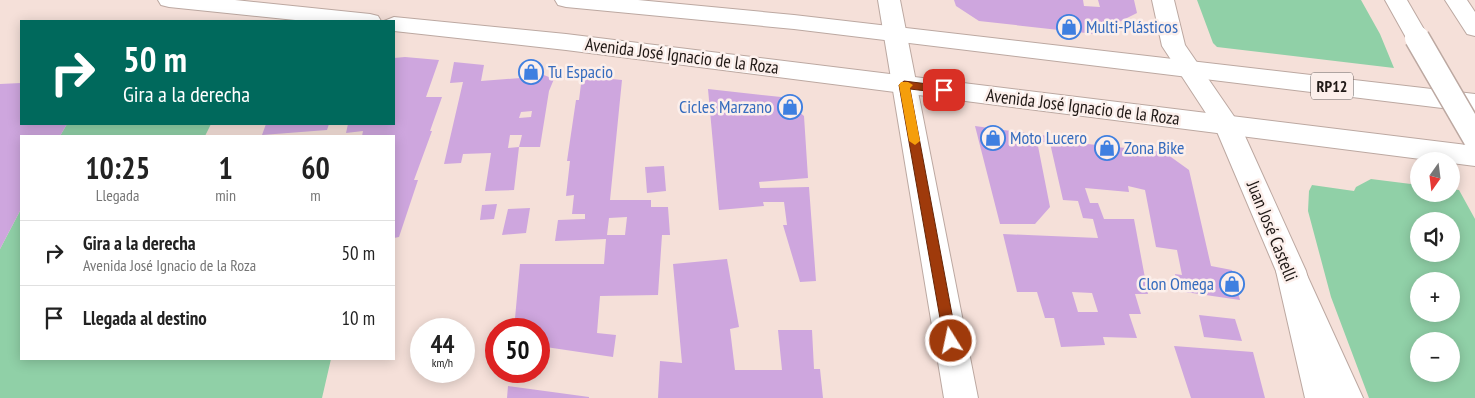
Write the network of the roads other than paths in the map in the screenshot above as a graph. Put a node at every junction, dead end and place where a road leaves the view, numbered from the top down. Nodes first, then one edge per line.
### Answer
1 (170, 0) edge
2 (566, 0) edge
3 (889, 0) edge
4 (1163, 0) edge
5 (1396, 0) edge
6 (1456, 0) edge
7 (360, 20) edge
8 (395, 24) edge
9 (1475, 29) edge
10 (896, 35) junction
11 (1189, 69) junction
12 (904, 85) junction
13 (1475, 103) edge
14 (1227, 125) junction
15 (1475, 138) edge
16 (1475, 156) edge
17 (1291, 271) junction
18 (961, 398) edge
19 (1322, 398) edge
20 (1346, 398) edge

1 - 7 main road
2 - 10 main road
3 - 10 main road
4 - 11 main road, Juan José Castelli
5 - 15 main road, bridge
6 - 9 main road
8 - 12 main road, Avenida José Ignacio de la Roza
10 - 11 main road
10 - 12 main road
11 - 13 main road, RP12
11 - 14 main road, Juan José Castelli
12 - 14 main road, Avenida José Ignacio de la Roza
12 - 18 main road
14 - 16 main road, Avenida José Ignacio de la Roza
14 - 17 main road, Juan José Castelli
17 - 19 main road, Juan José Castelli
17 - 20 main road

